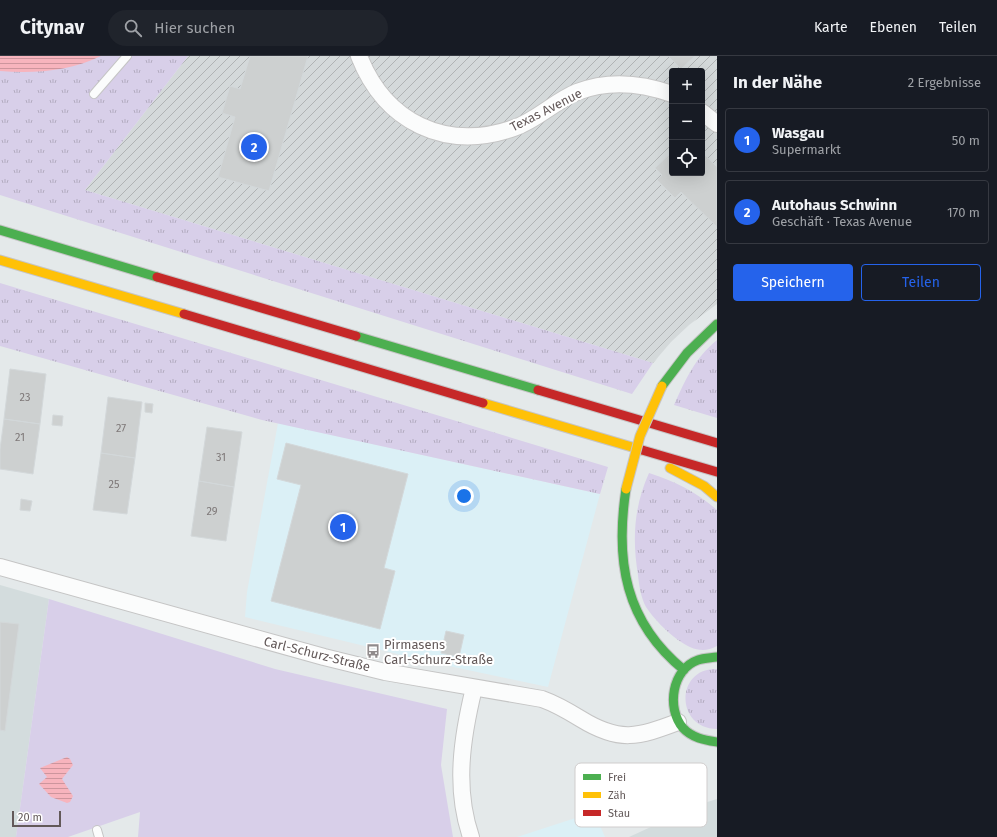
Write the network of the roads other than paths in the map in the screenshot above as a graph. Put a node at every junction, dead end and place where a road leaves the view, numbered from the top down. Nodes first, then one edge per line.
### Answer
1 (127, 56) edge
2 (359, 56) edge
3 (669, 93) edge
4 (94, 94) dead end
5 (705, 114) edge
6 (717, 124) edge
7 (0, 230) edge
8 (0, 260) edge
9 (717, 324) edge
10 (600, 437) junction
11 (717, 441) edge
12 (717, 472) edge
13 (717, 497) edge
14 (0, 567) edge
15 (717, 657) edge
16 (684, 670) junction
17 (474, 688) junction
18 (678, 722) junction
19 (717, 742) edge
20 (471, 837) edge

1 - 4 lane
2 - 3 street, Texas Avenue
5 - 6 street
7 - 11 main road
8 - 10 main road
9 - 16 main road, bridge
10 - 12 main road
10 - 13 main road
14 - 17 street, Carl-Schurz-Straße
15 - 16 main road
16 - 18 main road
17 - 18 street, Carl-Schurz-Straße
17 - 20 street
18 - 19 main road

